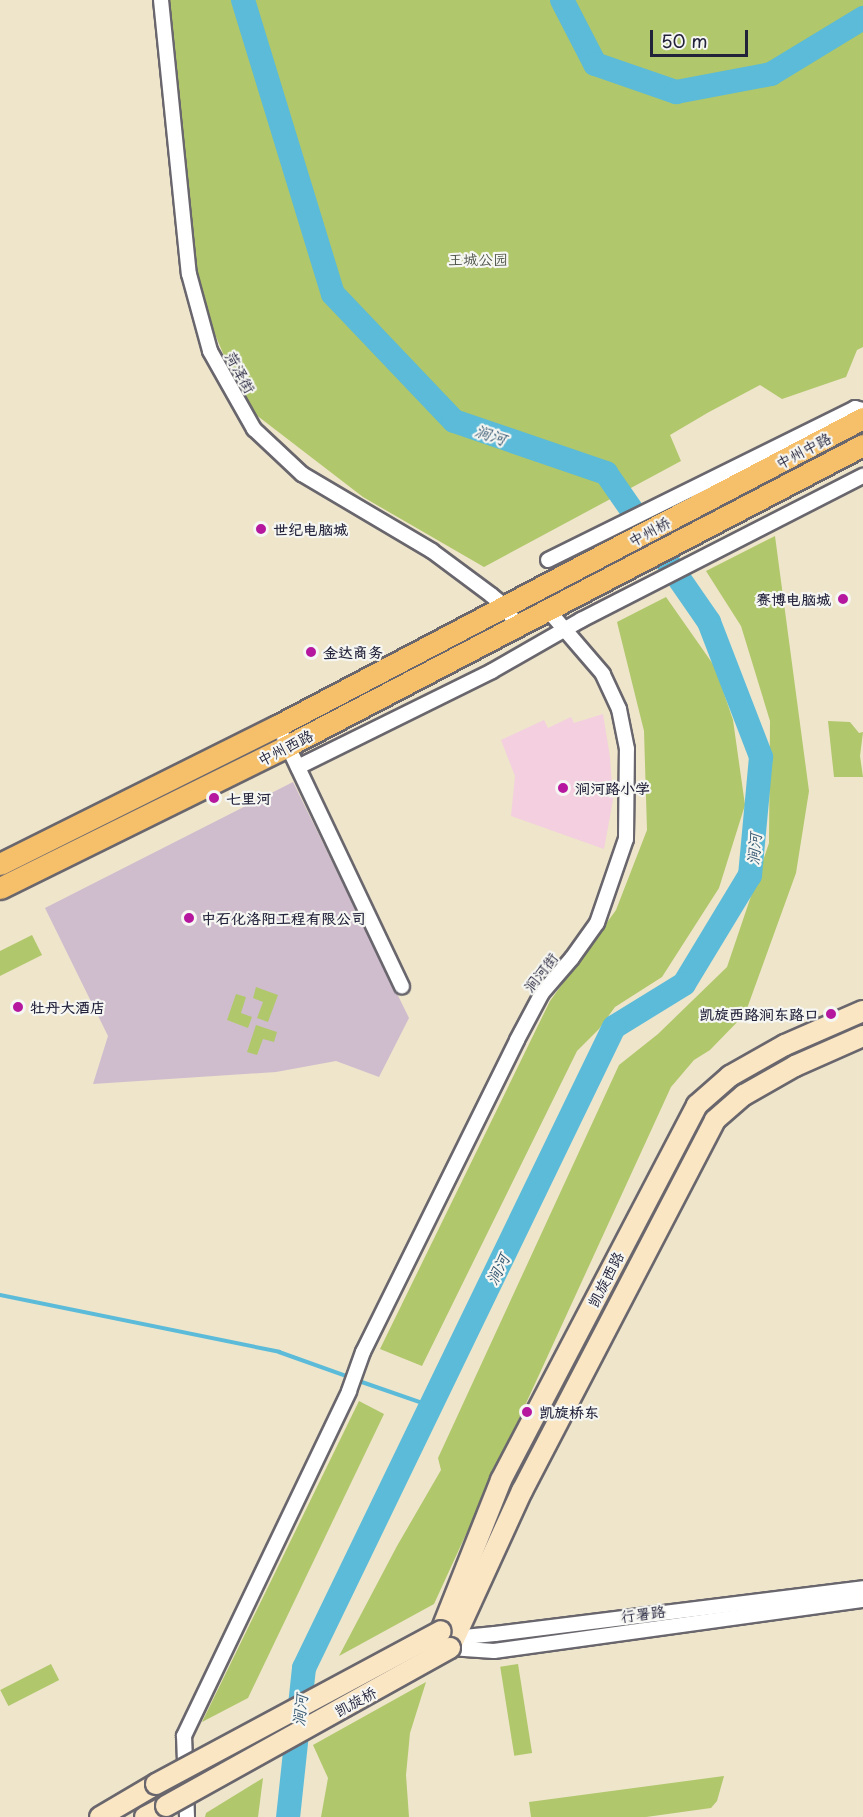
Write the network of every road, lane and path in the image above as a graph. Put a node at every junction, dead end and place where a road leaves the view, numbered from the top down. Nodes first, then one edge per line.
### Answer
1 (161, 0) edge
2 (863, 410) edge
3 (863, 418) edge
4 (863, 445) edge
5 (738, 475) junction
6 (863, 476) edge
7 (752, 503) joint
8 (552, 570) joint
9 (567, 600) joint
10 (506, 607) junction
11 (548, 610) junction
12 (517, 627) junction
13 (564, 630) junction
14 (278, 726) junction
15 (287, 746) junction
16 (298, 767) junction
17 (0, 864) edge
18 (0, 888) edge
19 (402, 986) dead end
20 (863, 1011) edge
21 (863, 1036) edge
22 (863, 1588) edge
23 (863, 1600) edge
24 (443, 1639) junction
25 (100, 1817) edge
26 (145, 1817) edge
27 (187, 1817) edge

1 - 10 street, 菏泽街
2 - 5 street
3 - 5 main road, 中州中路
4 - 7 main road, 中州中路
5 - 8 main road, 中州桥
6 - 13 street
7 - 9 main road, 中州桥
8 - 10 main road, 中州西路
9 - 11 main road, 中州西路
10 - 12 street, 菏泽街
10 - 14 main road, 中州西路
11 - 12 main road, 中州西路
11 - 13 street, 涧河街
12 - 15 main road, 中州西路
13 - 16 street
13 - 27 street, 涧河街
14 - 15 street
14 - 17 main road, 中州西路
15 - 16 street
15 - 18 main road, 中州西路
16 - 19 street
20 - 24 main road, 凯旋西路
21 - 24 main road, 凯旋西路
22 - 24 street, 行署路
23 - 24 street, 行署路
24 - 25 main road, 凯旋桥, bridge
24 - 26 main road, 凯旋桥, bridge

